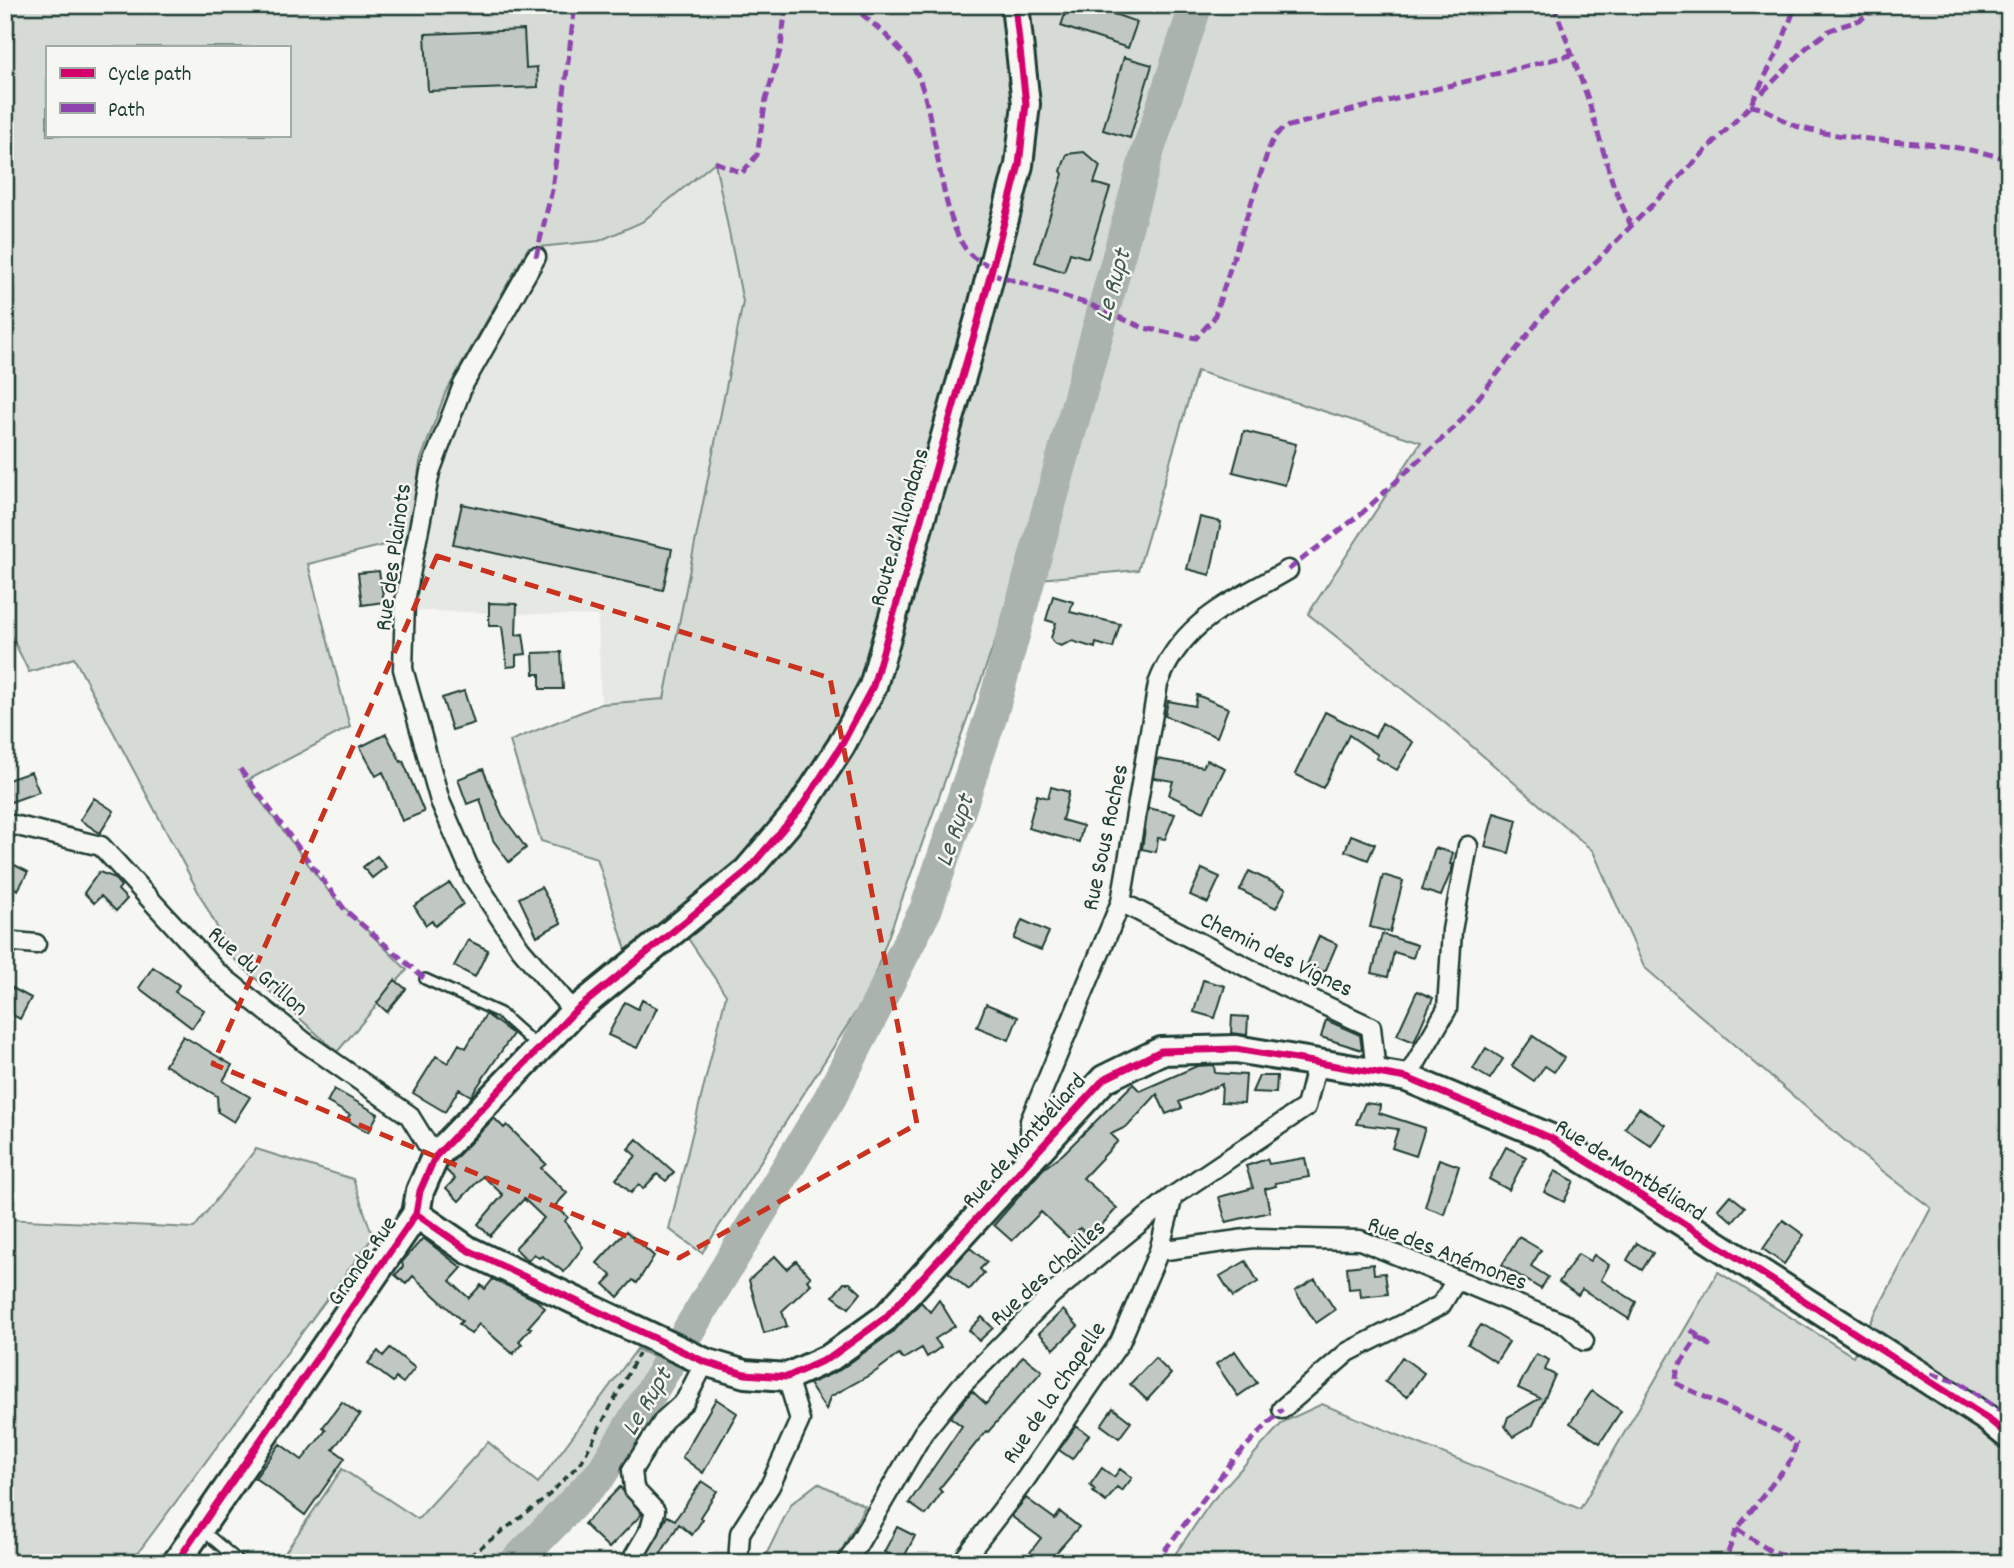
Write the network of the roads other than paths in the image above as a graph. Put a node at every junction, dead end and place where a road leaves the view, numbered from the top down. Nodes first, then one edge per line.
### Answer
1 (1016, 5) edge
2 (536, 257) dead end
3 (1288, 570) dead end
4 (5, 823) edge
5 (1468, 846) dead end
6 (1121, 902) junction
7 (5, 941) edge
8 (36, 944) dead end
9 (624, 969) joint
10 (425, 979) dead end
11 (574, 1012) junction
12 (539, 1048) junction
13 (1317, 1063) junction
14 (1376, 1072) junction
15 (1407, 1078) junction
16 (435, 1157) junction
17 (1031, 1162) junction
18 (1173, 1196) junction
19 (416, 1214) junction
20 (1160, 1251) junction
21 (1455, 1282) junction
22 (1584, 1341) dead end
23 (705, 1362) junction
24 (787, 1377) junction
25 (1282, 1409) dead end
26 (2009, 1436) edge
27 (200, 1528) junction
28 (176, 1563) edge
29 (241, 1563) edge
30 (630, 1563) edge
31 (738, 1563) edge
32 (847, 1563) edge
33 (961, 1563) edge

1 - 9 street, Route d’Allondans
2 - 11 street, Rue des Plainots
3 - 6 street, Rue Sous Roches
4 - 16 street, Rue du Grillon
5 - 15 street
6 - 14 street, Chemin des Vignes
6 - 17 street, Rue Sous Roches
7 - 8 street
9 - 11 street, Grande Rue
10 - 12 lane
11 - 12 street, Grande Rue
12 - 16 street, Grande Rue
13 - 14 street, Rue de Montbéliard
13 - 17 street, Rue de Montbéliard
13 - 18 street, Rue des Chailles
14 - 15 street, Rue de Montbéliard
15 - 26 street, Rue de Montbéliard
16 - 19 street, Grande Rue
17 - 24 street, Rue de Montbéliard
18 - 20 street, Rue de la Chapelle
18 - 32 street, Rue des Chailles
19 - 23 street, Rue de Montbéliard
19 - 27 street, Grande Rue
20 - 21 street, Rue des Anémones
20 - 33 street, Rue de la Chapelle
21 - 22 street, Rue des Anémones
21 - 25 street
23 - 24 street, Rue de Montbéliard
23 - 30 street
24 - 31 street
27 - 28 street, Grande Rue
27 - 29 lane

